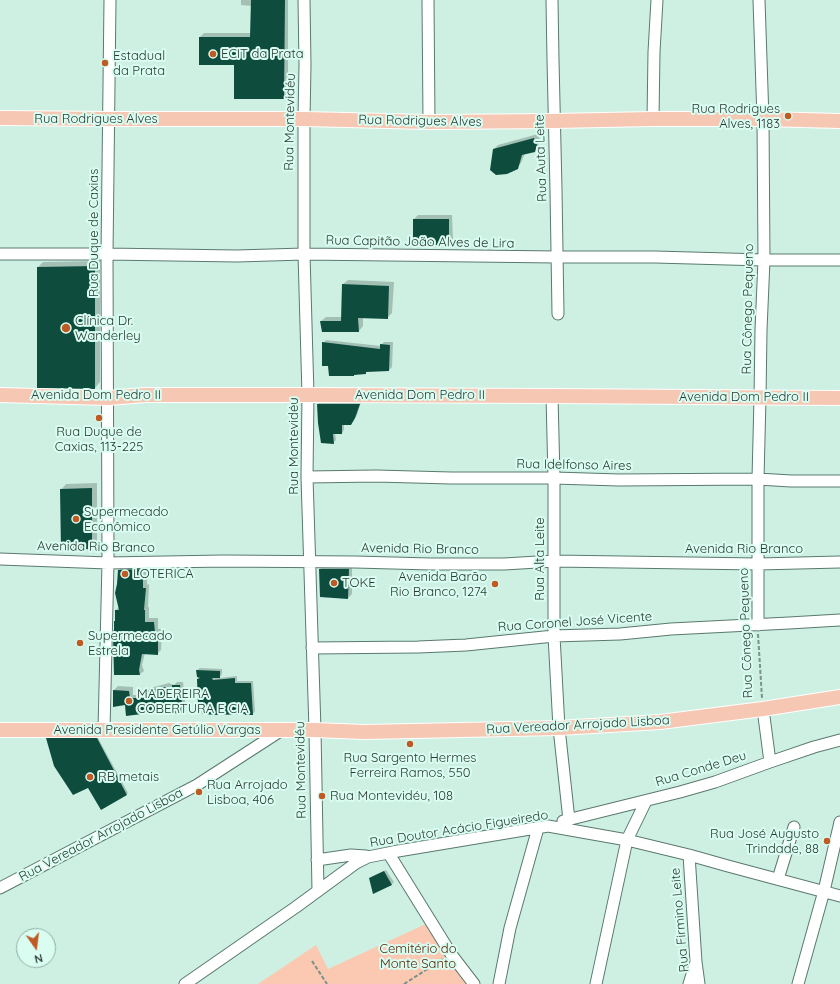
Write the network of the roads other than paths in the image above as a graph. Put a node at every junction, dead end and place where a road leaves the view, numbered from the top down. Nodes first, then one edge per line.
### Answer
1 (110, 0) edge
2 (304, 0) edge
3 (428, 0) edge
4 (552, 0) edge
5 (657, 0) edge
6 (759, 0) edge
7 (0, 118) edge
8 (109, 119) junction
9 (304, 119) junction
10 (652, 119) junction
11 (763, 119) junction
12 (840, 121) edge
13 (429, 122) junction
14 (554, 122) junction
15 (0, 254) edge
16 (107, 254) junction
17 (304, 254) junction
18 (557, 257) junction
19 (764, 260) junction
20 (840, 260) edge
21 (558, 314) dead end
22 (0, 395) edge
23 (308, 395) junction
24 (552, 396) junction
25 (108, 398) junction
26 (760, 398) junction
27 (840, 398) edge
28 (307, 477) junction
29 (554, 478) junction
30 (758, 479) junction
31 (840, 481) edge
32 (0, 559) edge
33 (554, 561) junction
34 (310, 562) junction
35 (840, 562) edge
36 (108, 563) junction
37 (758, 564) junction
38 (840, 620) edge
39 (758, 625) junction
40 (554, 636) junction
41 (312, 648) junction
42 (840, 697) edge
43 (763, 709) junction
44 (559, 728) junction
45 (0, 730) edge
46 (104, 730) junction
47 (282, 730) junction
48 (315, 730) junction
49 (840, 740) edge
50 (770, 762) junction
51 (646, 801) junction
52 (569, 820) junction
53 (840, 822) edge
54 (543, 827) junction
55 (794, 827) dead end
56 (627, 840) junction
57 (389, 854) junction
58 (689, 855) junction
59 (368, 858) junction
60 (317, 860) junction
61 (778, 879) junction
62 (0, 888) edge
63 (824, 891) junction
64 (318, 892) junction
65 (840, 896) edge
66 (696, 962) junction
67 (185, 984) edge
68 (474, 984) edge
69 (499, 984) edge
70 (596, 984) edge
71 (689, 984) edge
72 (699, 984) edge
73 (798, 984) edge

1 - 8 street, Rua Duque de Caxias
2 - 9 street, Rua Montevidéu
3 - 13 street
4 - 14 street, Rua Auta Leite
5 - 10 street
6 - 11 street, Rua Cônego Pequeno
7 - 8 main road, Rua Rodrigues Alves
8 - 9 main road, Rua Rodrigues Alves
8 - 16 street, Rua Duque de Caxias
9 - 13 main road, Rua Rodrigues Alves
9 - 17 street, Rua Montevidéu
10 - 11 main road, Rua Rodrigues Alves
10 - 14 main road, Rua Rodrigues Alves
11 - 12 main road, Rua Rodrigues Alves
11 - 19 street, Rua Cônego Pequeno
13 - 14 main road, Rua Rodrigues Alves
14 - 18 street, Rua Auta Leite
15 - 16 street, Rua Capitão João Alves de Lira
16 - 17 street, Rua Capitão João Alves de Lira
16 - 25 street, Rua Duque de Caxias
17 - 18 street, Rua Capitão João Alves de Lira
17 - 23 street, Rua Montevidéu
18 - 19 street, Rua Capitão João Alves de Lira
18 - 21 street, Rua Auta Leite
19 - 20 street, Rua Capitão João Alves de Lira
19 - 26 street, Rua Cônego Pequeno
22 - 25 main road, Avenida Dom Pedro II
23 - 24 main road, Avenida Dom Pedro II
23 - 25 main road, Avenida Dom Pedro II
23 - 28 street, Rua Montevidéu
24 - 26 main road, Avenida Dom Pedro II
24 - 29 street, Rua Alta Leite
25 - 36 street, Rua Duque de Caxias
26 - 27 main road, Avenida Dom Pedro II
26 - 30 street, Rua Cônego Pequeno
28 - 29 street, Rua Idelfonso Aires
28 - 34 street, Rua Montevidéu
29 - 30 street, Rua Idelfonso Aires
29 - 33 street, Rua Alta Leite
30 - 31 street, Rua Idelfonso Aires
30 - 37 street, Rua Cônego Pequeno
32 - 36 street, Avenida Rio Branco
33 - 34 street, Avenida Rio Branco
33 - 37 street, Avenida Rio Branco
33 - 40 street, Rua Alta Leite
34 - 36 street, Avenida Rio Branco
34 - 41 street, Rua Montevidéu
35 - 37 street, Avenida Rio Branco
36 - 46 street, Rua Duque de Caxias
37 - 39 street, Rua Cônego Pequeno
38 - 39 street, Rua Coronel José Vicente
39 - 40 street, Rua Coronel José Vicente
40 - 41 street, Rua Coronel José Vicente
40 - 44 street, Rua Alta Leite
41 - 48 street, Rua Montevidéu
42 - 43 main road, Rua Vereador Arrojado Lisboa
43 - 44 main road, Rua Vereador Arrojado Lisboa
43 - 50 street, Rua Cônego Pequeno
44 - 48 main road, Rua Vereador Arrojado Lisboa
44 - 52 street, Rua Alta Leite
45 - 46 main road, Avenida Presidente Getúlio Vargas
46 - 47 main road, Avenida Presidente Getúlio Vargas
47 - 48 main road, Avenida Presidente Getúlio Vargas
47 - 62 street, Rua Vereador Arrojado Lisboa
48 - 60 street, Rua Montevidéu
49 - 50 street, Rua Conde Deu
50 - 51 street, Rua Conde Deu
51 - 52 street, Rua Conde Deu
51 - 56 street
52 - 54 street
53 - 63 street
54 - 56 street, Rua Doutor Acácio Figueiredo
54 - 57 street, Rua Doutor Acácio Figueiredo
54 - 69 street
55 - 61 street
56 - 58 street, Rua Doutor Acácio Figueiredo
56 - 70 street
57 - 59 street, Rua Doutor Acácio Figueiredo
57 - 68 street
58 - 61 street, Rua Doutor Acácio Figueiredo
58 - 66 street, Rua Firmino Leite
59 - 60 street
59 - 64 street, Rua Doutor Acácio Figueiredo
60 - 64 street, Rua Montevidéu
61 - 63 street, Rua Doutor Acácio Figueiredo
63 - 65 street, Rua Doutor Acácio Figueiredo
63 - 73 street
64 - 67 street, Rua Doutor Acácio Figueiredo
66 - 71 street
66 - 72 street, Rua Firmino Leite

